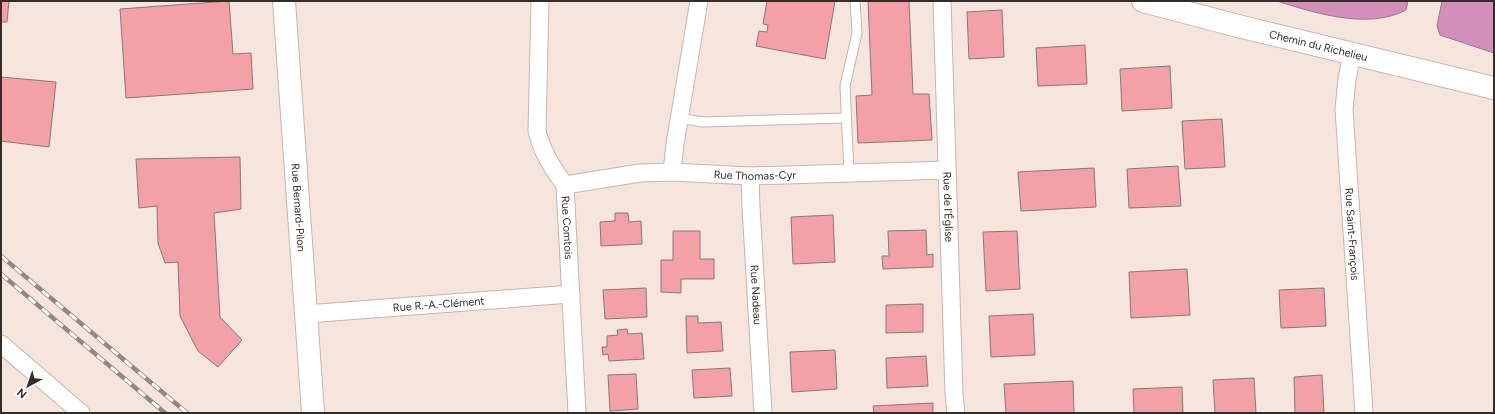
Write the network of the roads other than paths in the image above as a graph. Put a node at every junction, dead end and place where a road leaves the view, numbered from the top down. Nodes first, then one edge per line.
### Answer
1 (284, 1) edge
2 (540, 1) edge
3 (699, 1) edge
4 (855, 1) edge
5 (942, 1) edge
6 (1144, 1) edge
7 (1352, 55) junction
8 (1494, 88) edge
9 (679, 118) junction
10 (846, 118) junction
11 (947, 170) junction
12 (672, 172) junction
13 (849, 173) junction
14 (750, 176) junction
15 (565, 185) junction
16 (571, 294) junction
17 (306, 314) junction
18 (1, 344) edge
19 (81, 413) edge
20 (313, 413) edge
21 (577, 413) edge
22 (763, 413) edge
23 (956, 413) edge
24 (1364, 413) edge

1 - 17 street, Rue Bernard-Pilon
2 - 15 street, Rue Comtois
3 - 9 street
4 - 10 lane
5 - 11 street, Rue de l'Église
6 - 7 street, Chemin du Richelieu
7 - 8 street, Chemin du Richelieu
7 - 24 street, Rue Saint-François
9 - 10 lane
9 - 12 street
10 - 13 lane
11 - 13 street, Rue Thomas-Cyr
11 - 23 street, Rue de l'Église
12 - 14 street, Rue Thomas-Cyr
12 - 15 street, Rue Thomas-Cyr
13 - 14 street, Rue Thomas-Cyr
14 - 22 street, Rue Nadeau
15 - 16 street, Rue Comtois
16 - 17 street, Rue R.-A.-Clément
16 - 21 street, Rue Comtois
17 - 20 street, Rue Bernard-Pilon
18 - 19 street

